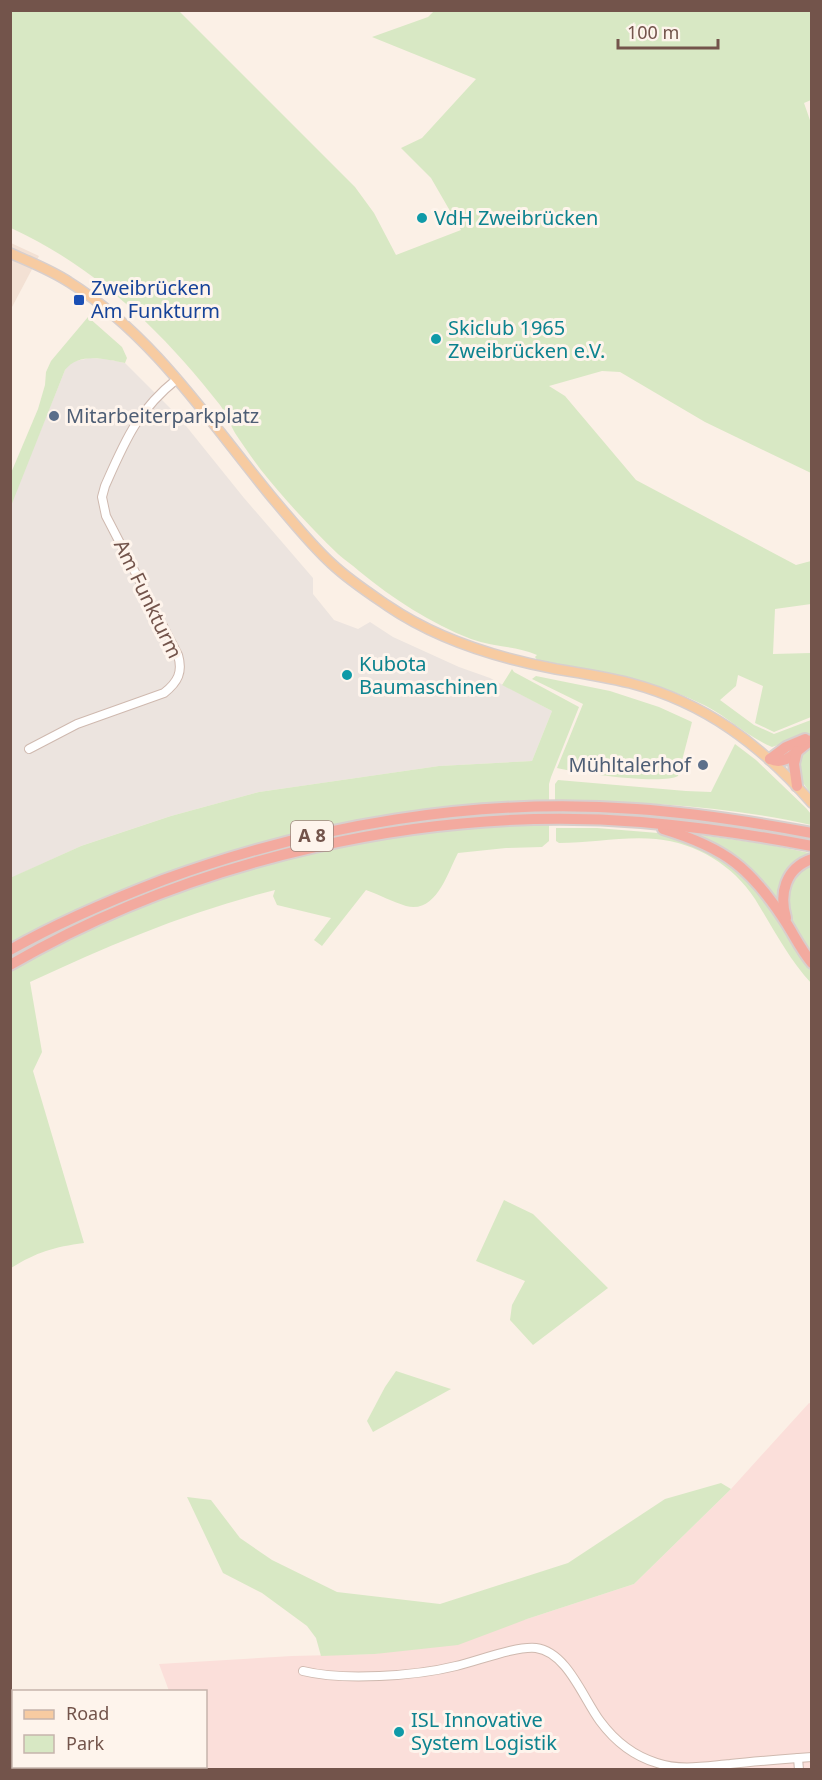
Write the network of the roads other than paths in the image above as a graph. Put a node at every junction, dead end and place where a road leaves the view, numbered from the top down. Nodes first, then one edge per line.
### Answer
1 (10, 253) edge
2 (177, 379) junction
3 (812, 739) edge
4 (29, 749) dead end
5 (797, 751) junction
6 (770, 759) junction
7 (796, 786) junction
8 (812, 803) edge
9 (640, 822) junction
10 (812, 833) edge
11 (812, 846) edge
12 (812, 860) edge
13 (789, 927) junction
14 (10, 950) edge
15 (812, 963) edge
16 (10, 964) edge
17 (303, 1671) dead end
18 (812, 1757) edge
19 (798, 1758) junction
20 (799, 1770) edge

1 - 2 main road
2 - 4 street, Am Funkturm
2 - 6 main road
3 - 5 highway
3 - 6 highway
5 - 6 highway
5 - 7 highway
6 - 7 main road
7 - 8 main road
9 - 11 highway, A 8
9 - 13 highway
9 - 16 highway, A 8
10 - 14 highway, A 8
12 - 13 highway
13 - 15 highway
17 - 19 street
18 - 19 street
19 - 20 street

